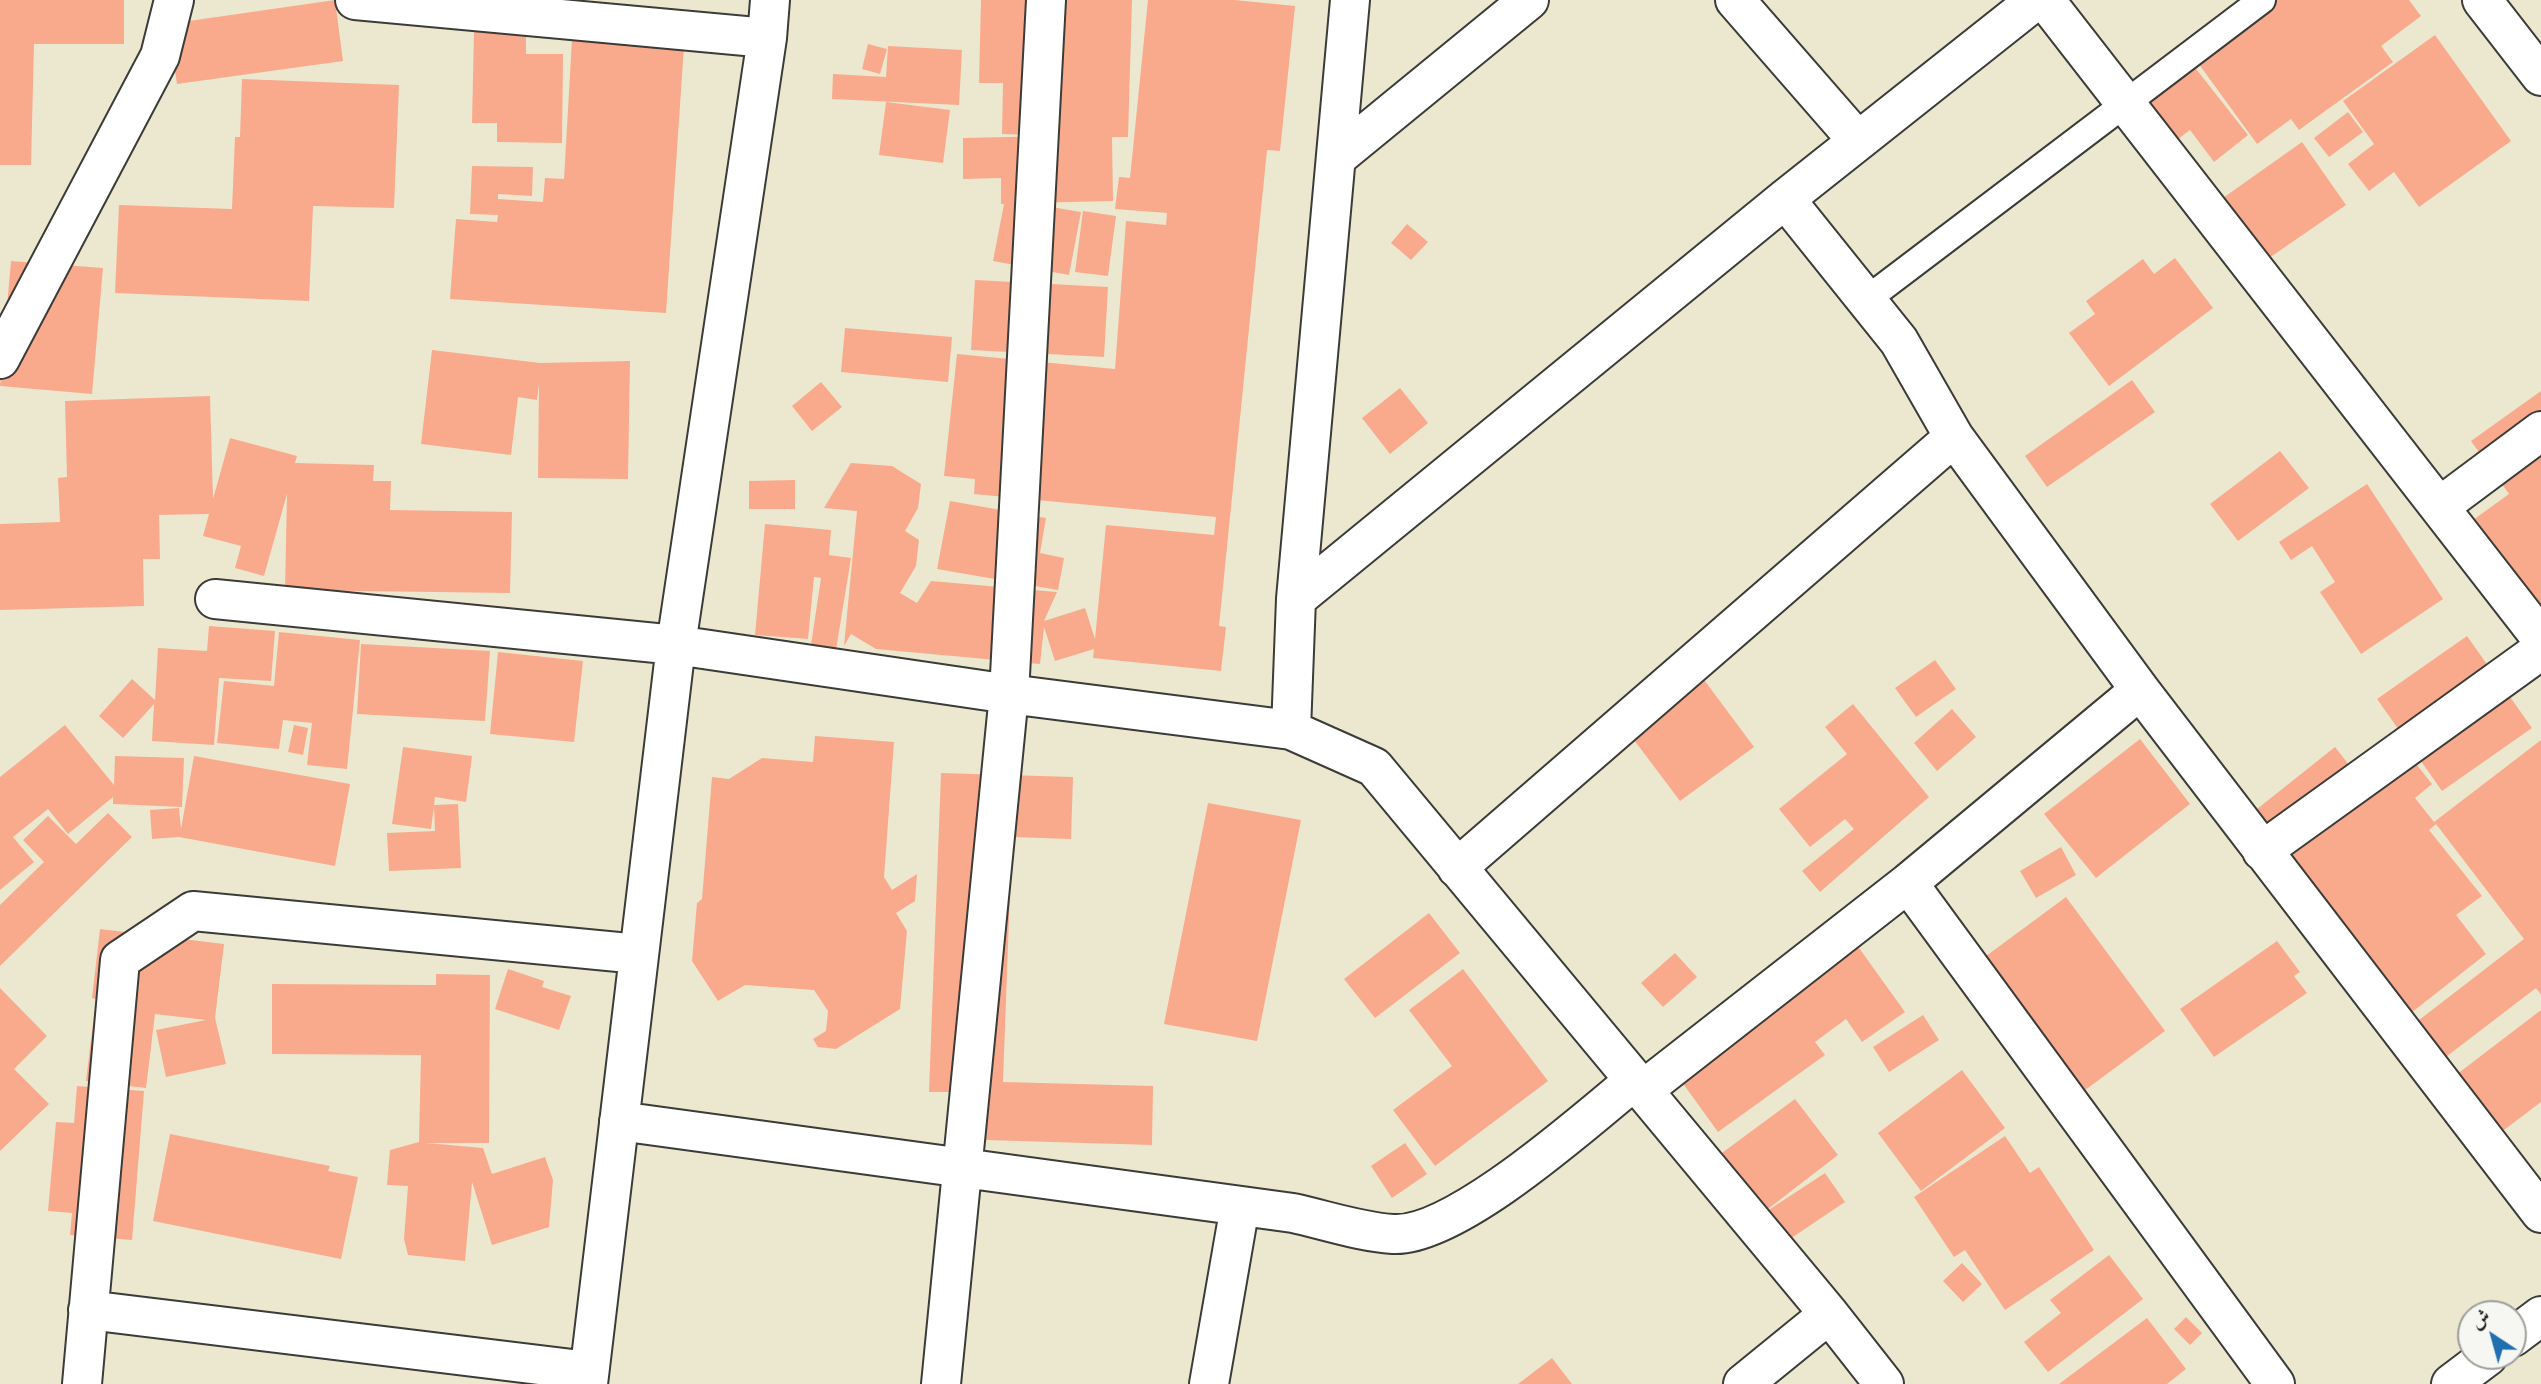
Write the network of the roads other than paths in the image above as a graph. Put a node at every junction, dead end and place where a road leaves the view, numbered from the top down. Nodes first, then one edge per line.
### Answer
1 (174, 0) edge
2 (355, 0) edge
3 (770, 0) edge
4 (1046, 0) edge
5 (1350, 0) edge
6 (1530, 0) edge
7 (1735, 0) edge
8 (2036, 0) edge
9 (2045, 0) edge
10 (2262, 0) edge
11 (2482, 0) edge
12 (767, 38) junction
13 (2541, 76) edge
14 (2126, 103) junction
15 (1858, 141) junction
16 (1336, 158) junction
17 (1785, 199) junction
18 (1866, 300) junction
19 (0, 359) edge
20 (2541, 431) edge
21 (1954, 437) junction
22 (2439, 507) junction
23 (215, 599) dead end
24 (1296, 599) junction
25 (2541, 638) edge
26 (676, 645) junction
27 (2541, 650) edge
28 (2140, 690) junction
29 (1009, 694) junction
30 (1291, 730) junction
31 (2262, 851) junction
32 (1457, 867) junction
33 (1908, 883) junction
34 (639, 954) junction
35 (1639, 1085) junction
36 (619, 1121) junction
37 (964, 1168) junction
38 (1240, 1206) junction
39 (2541, 1213) edge
40 (88, 1310) junction
41 (1829, 1314) junction
42 (2541, 1315) edge
43 (2527, 1326) edge
44 (589, 1377) edge
45 (82, 1384) edge
46 (941, 1384) edge
47 (1209, 1384) edge
48 (1743, 1384) edge
49 (1884, 1384) edge
50 (2275, 1384) edge

1 - 19 street
2 - 12 street
3 - 12 street
4 - 29 street
5 - 16 street
6 - 16 street
7 - 15 street
8 - 15 street
9 - 14 street
10 - 14 lane
11 - 13 street
12 - 26 street
14 - 18 lane
14 - 22 street
15 - 17 street
16 - 24 street
17 - 18 street
17 - 24 street
18 - 21 street
20 - 22 street
21 - 28 street
21 - 32 street
22 - 25 street
23 - 26 street
24 - 30 street
26 - 29 street
26 - 34 street
27 - 31 street
28 - 31 street
28 - 33 street
29 - 30 street
29 - 37 street
30 - 32 street
31 - 39 street
32 - 35 street
33 - 35 street
33 - 50 street
34 - 36 street
34 - 40 street
35 - 38 street
35 - 41 street
36 - 37 street
36 - 44 street
37 - 38 street
37 - 46 street
38 - 47 street
40 - 44 street
40 - 45 street
41 - 48 street
41 - 49 street
42 - 43 street

